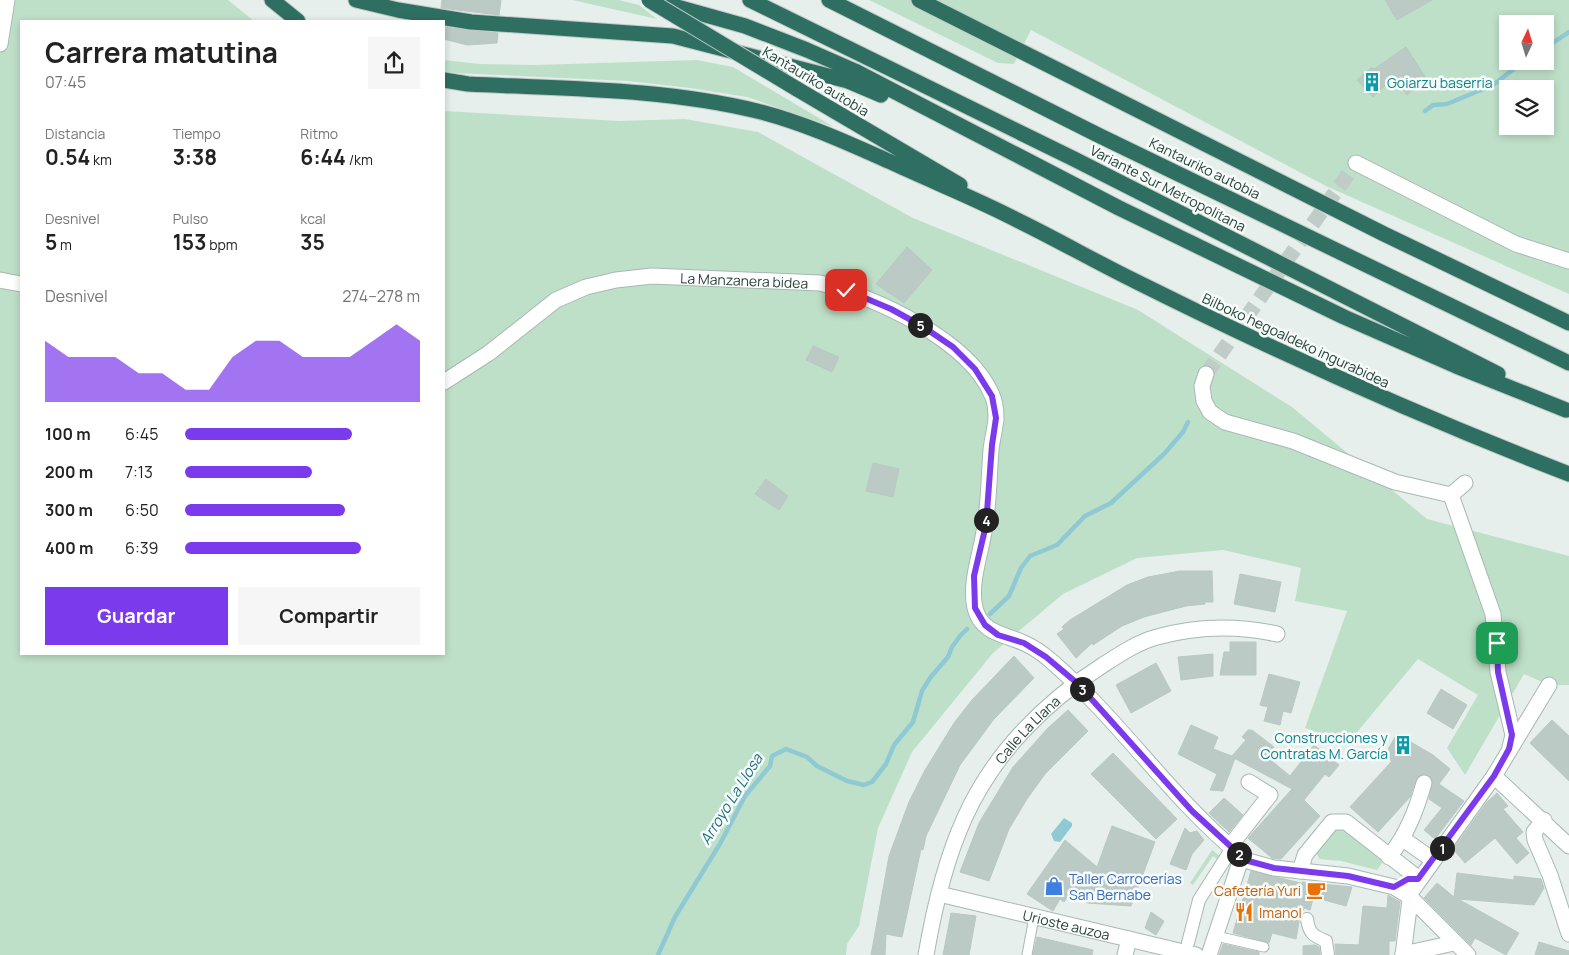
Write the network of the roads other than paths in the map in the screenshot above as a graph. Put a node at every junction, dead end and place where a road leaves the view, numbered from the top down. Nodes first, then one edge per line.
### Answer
1 (8, 0) edge
2 (272, 0) edge
3 (356, 0) edge
4 (651, 0) edge
5 (750, 0) edge
6 (828, 0) edge
7 (919, 0) edge
8 (297, 20) edge
9 (0, 44) edge
10 (445, 80) edge
11 (984, 139) junction
12 (1356, 163) dead end
13 (1017, 220) junction
14 (1569, 262) edge
15 (0, 280) edge
16 (20, 284) edge
17 (1569, 323) edge
18 (1569, 363) edge
19 (1206, 374) tunnel mouth
20 (445, 381) edge
21 (1567, 411) edge
22 (1569, 474) edge
23 (1465, 484) dead end
24 (1450, 495) junction
25 (1277, 634) dead end
26 (1077, 683) junction
27 (1549, 685) dead end
28 (1509, 749) junction
29 (1494, 776) junction
30 (1249, 782) dead end
31 (1424, 783) dead end
32 (1544, 820) junction
33 (1403, 839) junction
34 (1569, 846) edge
35 (1234, 851) junction
36 (1389, 857) junction
37 (1433, 860) junction
38 (1300, 871) junction
39 (1418, 879) junction
40 (1394, 887) junction
41 (939, 894) junction
42 (1410, 897) junction
43 (1034, 917) junction
44 (1307, 920) dead end
45 (1569, 934) edge
46 (1216, 936) junction
47 (1130, 939) junction
48 (1454, 943) junction
49 (1264, 947) dead end
50 (1192, 949) edge
51 (1403, 954) edge
52 (926, 955) edge
53 (1027, 955) edge
54 (1126, 955) edge
55 (1209, 955) edge
56 (1328, 955) edge
57 (1468, 955) edge

1 - 9 street
2 - 8 highway
3 - 11 highway
4 - 11 highway
4 - 13 highway, Kantauriko autobia, bridge
5 - 21 highway, Variante Sur Metropolitana
6 - 18 highway, Kantauriko autobia
7 - 17 highway
10 - 13 highway
11 - 21 highway
12 - 14 street
13 - 22 highway, Bilboko hegoaldeko ingurabidea
15 - 16 street
19 - 24 street
20 - 26 street, La Manzanera bidea
23 - 24 street
24 - 28 street
25 - 26 street, Calle La Llana
26 - 35 street, La Manzanera bidea
26 - 41 street, Calle La Llana
27 - 28 street
28 - 29 street
29 - 32 street
29 - 37 street
30 - 35 street
31 - 33 street
32 - 34 street
32 - 45 street
33 - 36 street
33 - 37 street
35 - 38 street
35 - 46 street
35 - 50 street
36 - 38 street
36 - 39 street
37 - 39 street
38 - 40 street
39 - 40 street
39 - 42 street
40 - 42 street
41 - 43 street, Urioste auzoa
41 - 52 street, Calle La Llana
42 - 48 street
42 - 51 street
43 - 47 street, Urioste auzoa
43 - 53 lane
44 - 56 street
46 - 49 lane
46 - 55 street
47 - 50 street, Urioste auzoa
47 - 54 street
48 - 51 street
48 - 57 street

